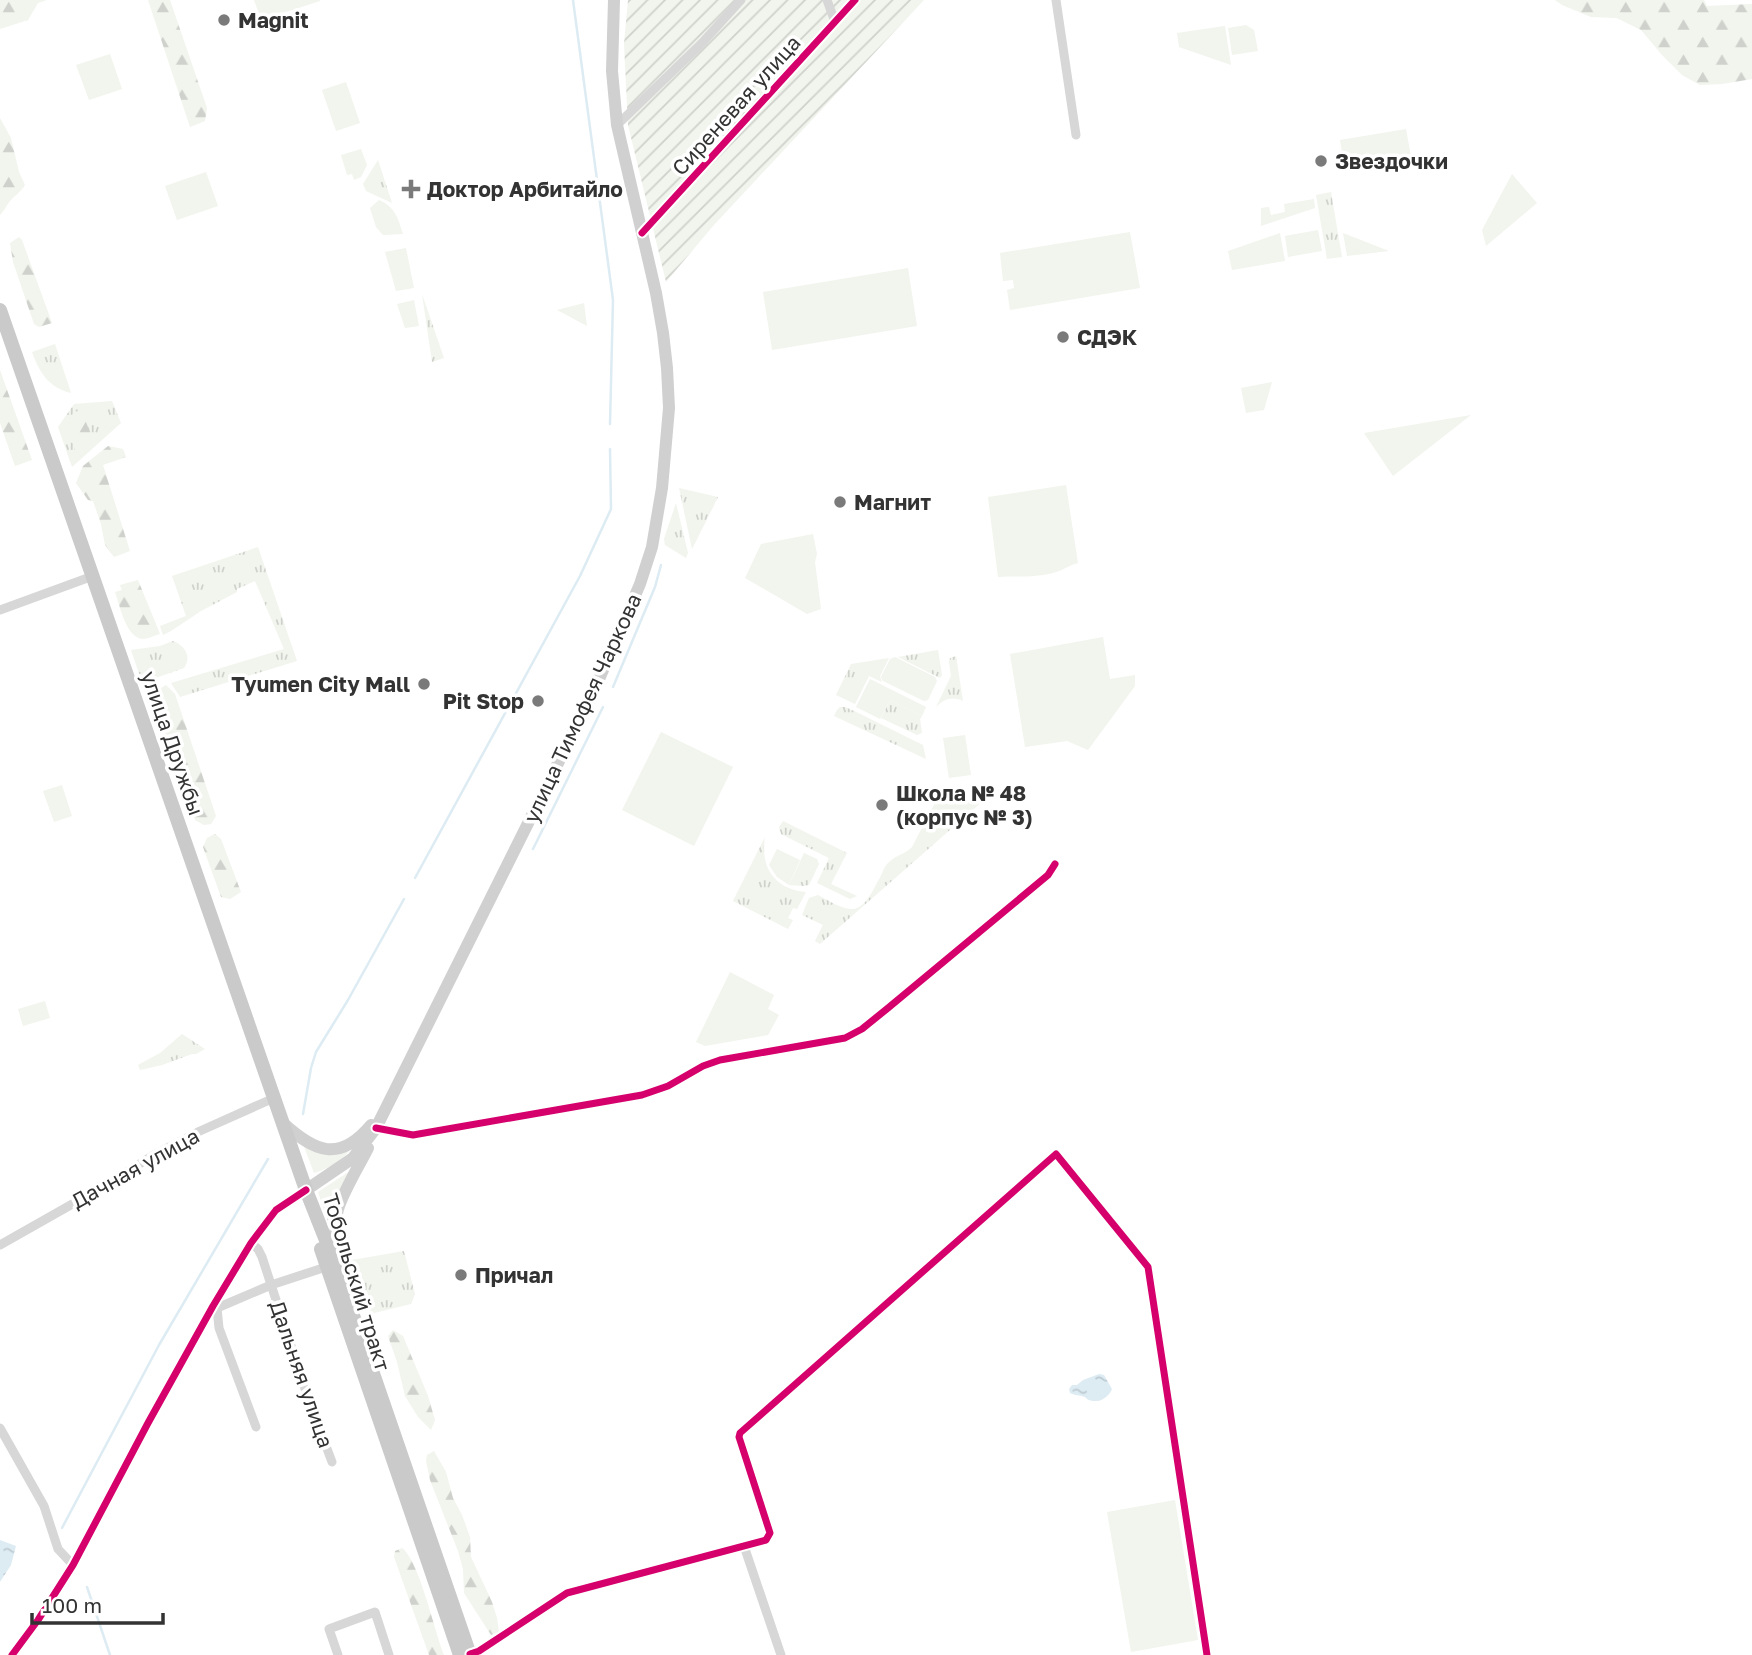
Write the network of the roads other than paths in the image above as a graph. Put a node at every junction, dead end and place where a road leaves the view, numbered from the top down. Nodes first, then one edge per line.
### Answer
1 (614, 0) edge
2 (741, 0) edge
3 (827, 0) edge
4 (855, 0) edge
5 (1055, 0) edge
6 (835, 22) junction
7 (617, 125) junction
8 (1076, 135) dead end
9 (642, 233) junction
10 (0, 310) edge
11 (93, 576) junction
12 (1, 610) edge
13 (1055, 863) dead end
14 (274, 1098) junction
15 (387, 1105) junction
16 (283, 1123) junction
17 (376, 1128) junction
18 (306, 1190) junction
19 (251, 1243) junction
20 (0, 1245) edge
21 (331, 1265) junction
22 (271, 1285) junction
23 (215, 1307) junction
24 (0, 1427) edge
25 (256, 1427) dead end
26 (332, 1462) dead end
27 (744, 1546) junction
28 (73, 1565) junction
29 (12, 1655) edge
30 (338, 1655) edge
31 (389, 1655) edge
32 (466, 1655) edge
33 (782, 1655) edge
34 (1207, 1655) edge

1 - 7 main road, улица Тимофея Чаркова
2 - 7 street
3 - 6 street
4 - 6 street, Сиреневая улица
5 - 8 street
6 - 9 street, Сиреневая улица
7 - 9 main road, улица Тимофея Чаркова
9 - 15 main road, улица Тимофея Чаркова
10 - 11 main road, улица Дружбы
11 - 12 street
11 - 14 main road, улица Дружбы
13 - 17 street
14 - 16 main road, улица Дружбы
14 - 20 street, Дачная улица
15 - 16 main road
15 - 17 main road, улица Тимофея Чаркова
16 - 18 main road, улица Дружбы
17 - 18 main road, улица Тимофея Чаркова
17 - 21 main road
18 - 19 street
18 - 21 main road, Тобольский тракт
19 - 22 street, Дальняя улица
19 - 23 street
21 - 22 street, Дальняя улица
21 - 32 main road, Тобольский тракт
22 - 23 street, Дальняя улица
22 - 26 street, Дальняя улица
23 - 25 street
23 - 28 street
24 - 28 street
27 - 32 street
27 - 33 street
27 - 34 street
28 - 29 street
30 - 31 street

